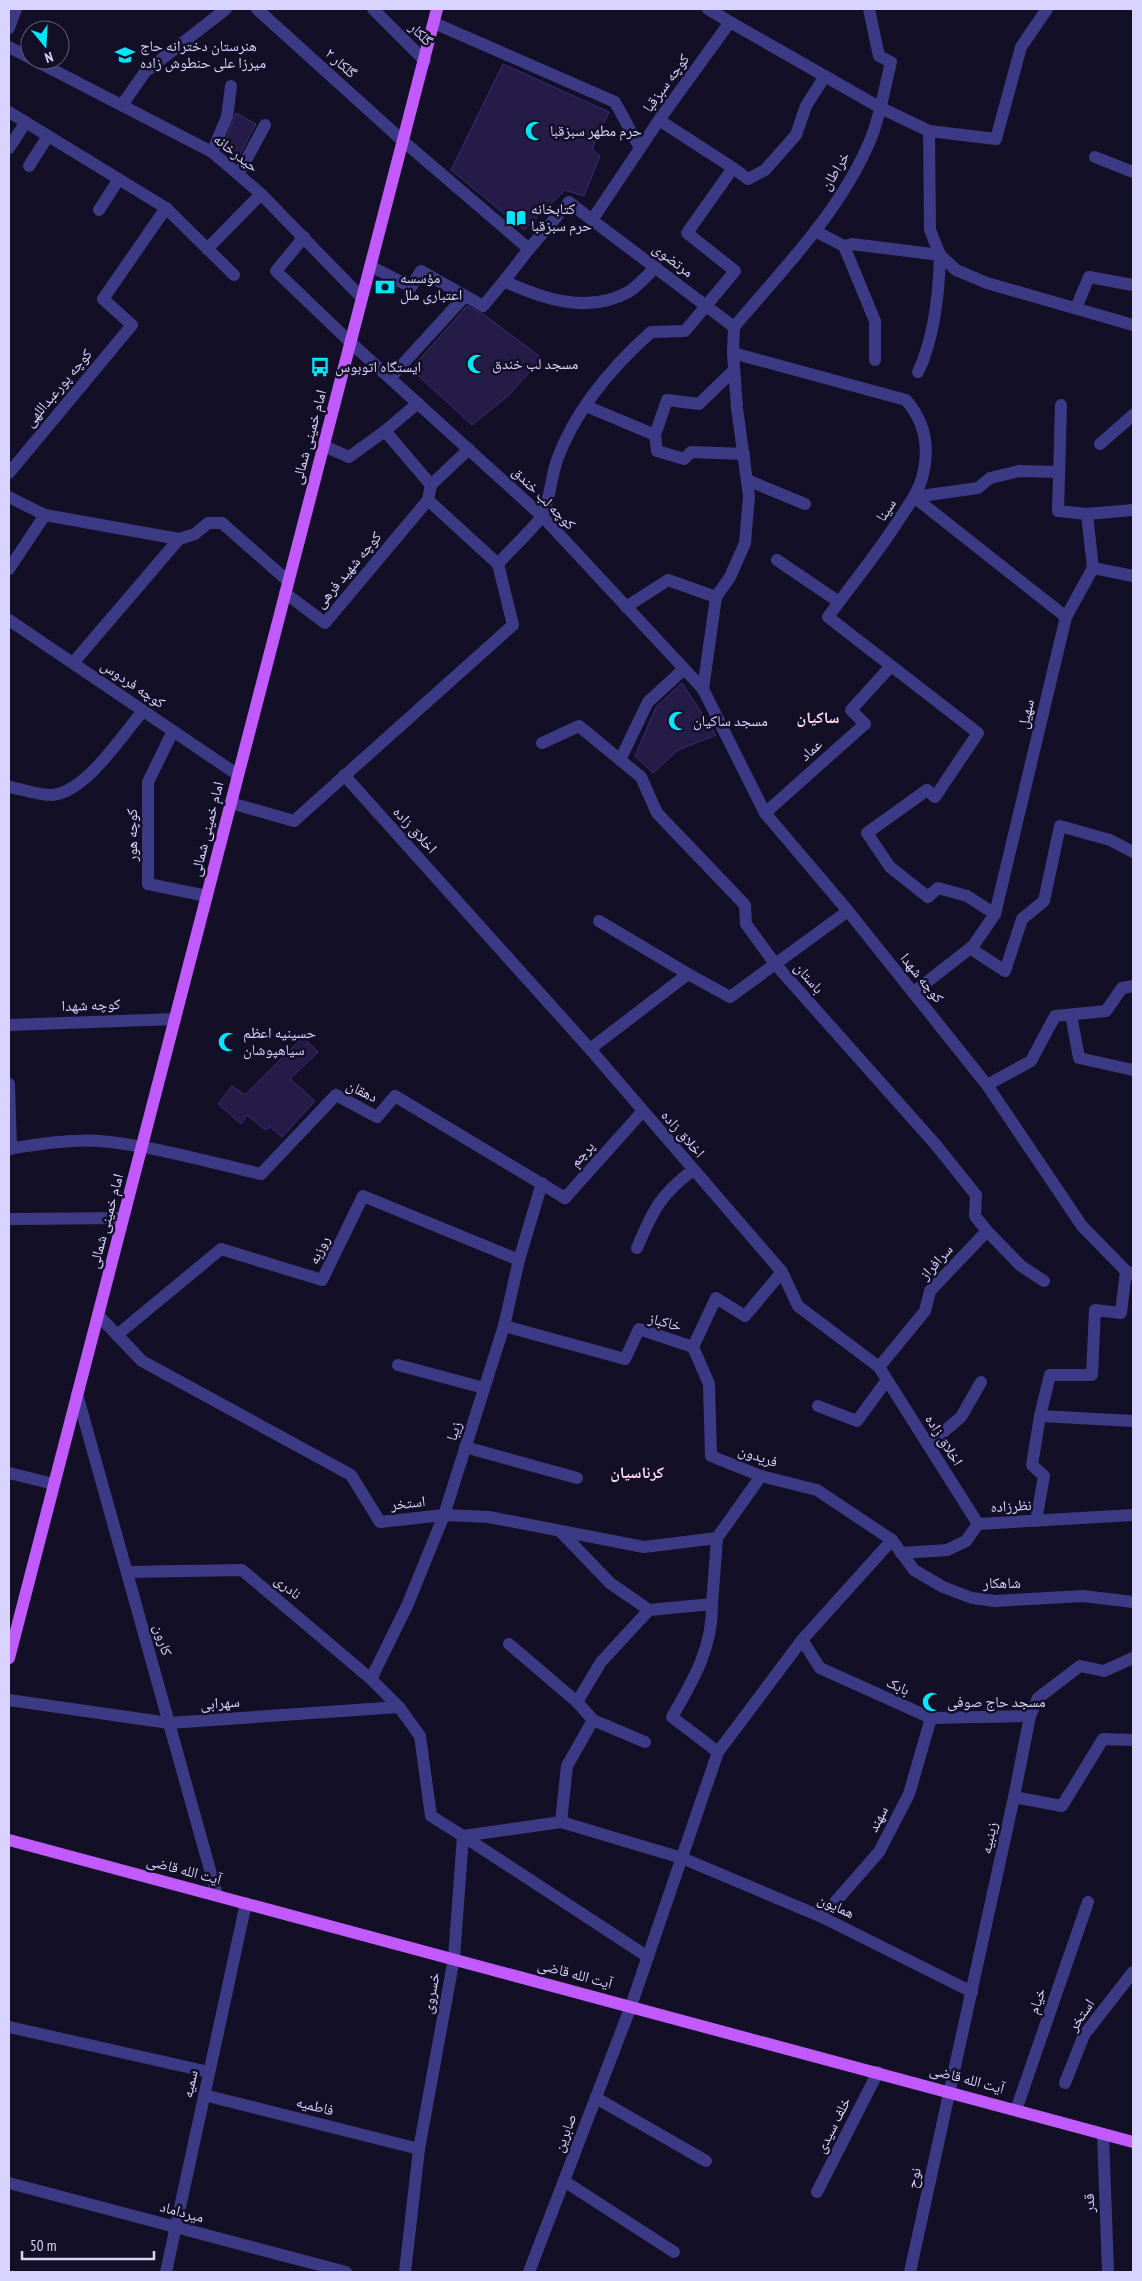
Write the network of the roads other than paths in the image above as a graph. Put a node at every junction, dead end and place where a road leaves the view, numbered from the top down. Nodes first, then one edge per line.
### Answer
1 (16, 9) edge
2 (226, 9) edge
3 (257, 9) edge
4 (373, 9) edge
5 (437, 9) edge
6 (708, 9) edge
7 (869, 9) edge
8 (1047, 9) edge
9 (730, 22) junction
10 (434, 23) junction
11 (9, 28) edge
12 (425, 61) junction
13 (54, 70) edge
14 (825, 76) junction
15 (232, 86) dead end
16 (122, 105) junction
17 (879, 107) junction
18 (9, 112) edge
19 (659, 120) junction
20 (26, 122) junction
21 (265, 125) dead end
22 (928, 131) junction
23 (48, 136) junction
24 (403, 141) junction
25 (9, 148) edge
26 (640, 148) junction
27 (212, 152) junction
28 (1095, 157) dead end
29 (29, 166) dead end
30 (733, 168) junction
31 (1133, 172) edge
32 (239, 173) junction
33 (119, 179) junction
34 (260, 194) junction
35 (166, 208) junction
36 (99, 210) dead end
37 (592, 220) junction
38 (815, 230) junction
39 (304, 238) junction
40 (844, 246) junction
41 (207, 249) junction
42 (530, 249) junction
43 (940, 255) junction
44 (370, 266) junction
45 (656, 267) junction
46 (234, 275) dead end
47 (504, 281) junction
48 (1133, 285) edge
49 (465, 296) junction
50 (362, 298) junction
51 (708, 306) junction
52 (1076, 308) junction
53 (1133, 325) edge
54 (734, 327) junction
55 (350, 342) junction
56 (733, 353) junction
57 (875, 360) dead end
58 (734, 370) junction
59 (918, 372) dead end
60 (390, 378) junction
61 (418, 403) junction
62 (1061, 405) dead end
63 (586, 406) junction
64 (1133, 415) edge
65 (385, 431) junction
66 (655, 434) junction
67 (1100, 444) dead end
68 (324, 446) junction
69 (469, 449) junction
70 (744, 454) junction
71 (1059, 472) junction
72 (9, 473) edge
73 (747, 480) junction
74 (431, 486) junction
75 (9, 497) edge
76 (914, 497) junction
77 (428, 500) junction
78 (805, 504) dead end
79 (1133, 510) edge
80 (1087, 514) junction
81 (46, 515) junction
82 (542, 516) junction
83 (179, 539) junction
84 (777, 560) dead end
85 (498, 564) junction
86 (1093, 568) junction
87 (9, 569) edge
88 (1133, 576) edge
89 (287, 587) junction
90 (716, 597) junction
91 (839, 602) junction
92 (626, 608) junction
93 (1066, 616) junction
94 (9, 620) edge
95 (73, 664) junction
96 (890, 666) junction
97 (684, 669) junction
98 (703, 689) junction
99 (143, 711) junction
100 (173, 731) junction
101 (542, 743) dead end
102 (620, 760) junction
103 (238, 775) junction
104 (344, 775) junction
105 (9, 787) edge
106 (231, 803) junction
107 (765, 813) junction
108 (1133, 852) edge
109 (207, 896) junction
110 (848, 911) junction
111 (995, 914) junction
112 (599, 921) dead end
113 (970, 948) junction
114 (776, 965) junction
115 (688, 974) junction
116 (1133, 986) edge
117 (914, 992) junction
118 (1071, 1014) junction
119 (175, 1019) junction
120 (9, 1025) edge
121 (590, 1049) junction
122 (1133, 1070) edge
123 (9, 1084) edge
124 (987, 1085) junction
125 (642, 1112) junction
126 (142, 1147) junction
127 (10, 1149) edge
128 (693, 1170) junction
129 (542, 1183) junction
130 (123, 1218) junction
131 (9, 1219) edge
132 (987, 1231) junction
133 (637, 1248) dead end
134 (519, 1260) junction
135 (782, 1272) junction
136 (1130, 1273) edge
137 (1044, 1281) dead end
138 (98, 1315) junction
139 (504, 1326) junction
140 (117, 1334) junction
141 (693, 1347) junction
142 (398, 1365) dead end
143 (879, 1367) junction
144 (887, 1380) junction
145 (981, 1382) dead end
146 (484, 1388) junction
147 (78, 1394) junction
148 (818, 1406) dead end
149 (1040, 1416) junction
150 (1133, 1421) edge
151 (928, 1445) junction
152 (465, 1446) junction
153 (9, 1473) edge
154 (761, 1476) junction
155 (577, 1478) dead end
156 (54, 1484) junction
157 (444, 1515) junction
158 (1133, 1516) edge
159 (1036, 1521) junction
160 (978, 1524) junction
161 (560, 1531) junction
162 (717, 1538) junction
163 (892, 1540) junction
164 (901, 1553) junction
165 (127, 1572) junction
166 (1133, 1602) edge
167 (712, 1604) junction
168 (649, 1610) junction
169 (802, 1640) junction
170 (509, 1644) dead end
171 (9, 1658) edge
172 (1133, 1658) edge
173 (371, 1679) junction
174 (9, 1700) edge
175 (577, 1702) junction
176 (398, 1706) junction
177 (1030, 1716) junction
178 (931, 1718) junction
179 (593, 1720) junction
180 (169, 1723) junction
181 (1133, 1740) edge
182 (645, 1742) dead end
183 (718, 1752) junction
184 (1014, 1797) junction
185 (561, 1822) junction
186 (463, 1836) junction
187 (9, 1840) edge
188 (682, 1858) junction
189 (217, 1895) junction
190 (1088, 1902) dead end
191 (246, 1903) junction
192 (822, 1917) junction
193 (648, 1957) junction
194 (454, 1958) junction
195 (1133, 1972) edge
196 (972, 1992) junction
197 (631, 2006) junction
198 (9, 2027) edge
199 (209, 2072) junction
200 (878, 2072) junction
201 (1065, 2083) dead end
202 (949, 2092) junction
203 (204, 2095) junction
204 (596, 2098) junction
205 (1016, 2110) junction
206 (1104, 2134) junction
207 (1133, 2142) edge
208 (419, 2150) junction
209 (706, 2161) dead end
210 (564, 2181) junction
211 (9, 2183) edge
212 (817, 2192) dead end
213 (175, 2227) junction
214 (674, 2252) dead end
215 (166, 2272) edge
216 (346, 2272) edge
217 (404, 2272) edge
218 (530, 2272) edge
219 (910, 2272) edge
220 (1108, 2272) edge

1 - 11 street
2 - 16 street
3 - 24 street, گلکار ۲
4 - 12 street, گلکار
5 - 10 main road, امام خمینی شمالی
6 - 9 street
7 - 17 street, خراطان
8 - 22 street
9 - 14 street
9 - 19 street, کوچه سبزقبا
10 - 12 main road, امام خمینی شمالی
10 - 26 street
12 - 24 main road, امام خمینی شمالی
13 - 16 street, حیدرخانه
14 - 17 street
14 - 30 street
15 - 27 street
16 - 27 street, حیدرخانه
17 - 22 street
17 - 38 street, خراطان
18 - 20 street
19 - 26 street, کوچه سبزقبا
19 - 30 street
20 - 23 street
20 - 25 street
21 - 32 street
22 - 43 street
23 - 29 street
23 - 33 street
24 - 42 street
24 - 44 main road, امام خمینی شمالی
26 - 37 street, کوچه سبزقبا
27 - 32 street, حیدرخانه
28 - 31 street
30 - 51 street
32 - 34 street, حیدرخانه
33 - 35 street
33 - 36 street
34 - 39 street, حیدرخانه
34 - 41 street
35 - 41 street
35 - 72 street, کوچه پورعبداللهی
37 - 42 street
37 - 45 street, مرتضوی
38 - 40 street
38 - 54 street, خراطان
39 - 50 street, حیدرخانه
39 - 55 street, کوچه لب خندق
40 - 43 street
40 - 57 street
41 - 46 street
42 - 47 street
43 - 52 street
43 - 59 street
44 - 49 street
44 - 50 main road, امام خمینی شمالی
45 - 47 street
45 - 51 street, مرتضوی
47 - 49 street
48 - 52 street
49 - 60 street
50 - 55 main road, امام خمینی شمالی
51 - 54 street, مرتضوی
51 - 63 street
52 - 53 street
54 - 56 street
55 - 60 street, کوچه لب خندق
55 - 68 main road, امام خمینی شمالی
56 - 58 street
56 - 76 street, سینا
58 - 66 street
58 - 70 street
60 - 61 street, کوچه لب خندق
61 - 65 street
61 - 69 street, کوچه لب خندق
62 - 71 street
63 - 66 street
63 - 82 street
64 - 67 street
65 - 68 street
65 - 74 street
66 - 70 street
68 - 89 main road, امام خمینی شمالی
69 - 74 street
69 - 82 street, کوچه لب خندق
70 - 73 street
71 - 76 street
71 - 80 street
73 - 78 street
73 - 90 street
74 - 77 street, کوچه شهید فرهی
75 - 81 street
76 - 91 street, سینا
76 - 93 street
77 - 85 street
77 - 89 street, کوچه شهید فرهی
79 - 80 street
80 - 86 street
81 - 83 street
81 - 87 street
82 - 85 street
82 - 92 street, کوچه لب خندق
83 - 89 street
83 - 95 street
84 - 91 street
85 - 104 street
86 - 88 street
86 - 93 street, سهیل
89 - 103 main road, امام خمینی شمالی
90 - 92 street
90 - 98 street
91 - 96 street, سینا
92 - 97 street, کوچه لب خندق
93 - 111 street, سهیل
94 - 95 street, کوچه فردوس
95 - 99 street, کوچه فردوس
96 - 107 street, عماد
96 - 111 street, سینا
97 - 98 street, کوچه لب خندق
97 - 102 street
98 - 107 street, کوچه شهدا
99 - 100 street, کوچه فردوس
99 - 105 street
100 - 103 street, کوچه فردوس
100 - 109 street, کوچه هور
101 - 102 street, باستان
102 - 114 street, باستان
103 - 106 main road, امام خمینی شمالی
104 - 106 street
104 - 121 street, اخلاق زاده
106 - 109 main road, امام خمینی شمالی
107 - 110 street, کوچه شهدا
108 - 113 street
109 - 119 main road, امام خمینی شمالی
110 - 114 street
110 - 117 street, کوچه شهدا
111 - 113 street, سهیل
112 - 115 street
113 - 117 street, سهیل
114 - 115 street
114 - 132 street, باستان
115 - 121 street
116 - 118 street
117 - 124 street, کوچه شهدا
118 - 122 street
118 - 124 street
119 - 120 street, کوچه شهدا
119 - 126 main road, امام خمینی شمالی
121 - 125 street, اخلاق زاده
123 - 127 street
124 - 136 street, کوچه شهدا
125 - 128 street, اخلاق زاده
125 - 129 street, پرچم
126 - 127 street
126 - 129 street, دهقان
126 - 130 main road, امام خمینی شمالی
128 - 133 street
128 - 135 street, اخلاق زاده
129 - 134 street, زیبا
130 - 131 street
130 - 138 main road, امام خمینی شمالی
132 - 137 street, باستان
132 - 143 street, سرافراز
134 - 139 street, زیبا
134 - 140 street, روزبه
135 - 141 street, خاکباز
135 - 143 street, اخلاق زاده
136 - 149 street
138 - 140 street, استخر
138 - 147 main road, امام خمینی شمالی
139 - 141 street, خاکباز
139 - 146 street, زیبا
140 - 157 street, استخر
141 - 154 street, فریدون
142 - 146 street
143 - 144 street, اخلاق زاده
144 - 148 street
144 - 151 street, اخلاق زاده
145 - 151 street
146 - 152 street, زیبا
147 - 156 main road, امام خمینی شمالی
147 - 165 street, کارون
149 - 150 street
149 - 159 street
151 - 160 street, اخلاق زاده
152 - 155 street
152 - 157 street, زیبا
153 - 156 street
154 - 162 street
154 - 163 street, فریدون
156 - 171 main road, امام خمینی شمالی
157 - 161 street, استخر
157 - 173 street, زیبا
158 - 159 street, نظرزاده
159 - 160 street, نظرزاده
160 - 164 street, نظرزاده
161 - 162 street, استخر
161 - 168 street
162 - 167 street
163 - 164 street, شاهکار
163 - 169 street, صابرین
164 - 166 street, شاهکار
165 - 173 street, نادری
165 - 180 street, کارون
167 - 168 street
167 - 183 street
168 - 175 street
169 - 178 street, بابک
169 - 183 street, صابرین
170 - 175 street
172 - 177 street, زینبیه
173 - 176 street, نادری
174 - 180 street, سهرابی
175 - 179 street
176 - 180 street, سهرابی
176 - 186 street
177 - 178 street, بابک
177 - 184 street, زینبیه
178 - 192 street, سهند
179 - 182 street
179 - 185 street
180 - 189 street, کارون
181 - 184 street
183 - 188 street, صابرین
184 - 196 street, زینبیه
185 - 186 street
185 - 188 street, همایون
186 - 193 street
186 - 194 street, خسروی
187 - 189 main road, آیت الله قاضی
188 - 192 street, همایون
188 - 193 street, صابرین
189 - 191 main road, آیت الله قاضی
190 - 205 street, خیام
191 - 194 main road, آیت الله قاضی
191 - 199 street, سمیه
192 - 196 street, همایون
193 - 197 street, صابرین
194 - 197 main road, آیت الله قاضی
194 - 208 street, خسروی
195 - 201 street, استخر
196 - 202 street, زینبیه
197 - 200 main road, آیت الله قاضی
197 - 204 street, صابرین
198 - 199 street
199 - 203 street, سمیه
200 - 202 main road, آیت الله قاضی
200 - 212 street, خلف سیدی
202 - 205 main road, آیت الله قاضی
202 - 219 street, نوح
203 - 208 street, فاطمیه
203 - 213 street, سمیه
204 - 209 street
204 - 210 street, صابرین
205 - 206 main road, آیت الله قاضی
206 - 207 main road, آیت الله قاضی
206 - 220 street, قدر
208 - 217 street, خسروی
210 - 214 street
210 - 218 street, صابرین
211 - 213 street, میرداماد
213 - 215 street, سمیه
213 - 216 street, میرداماد

